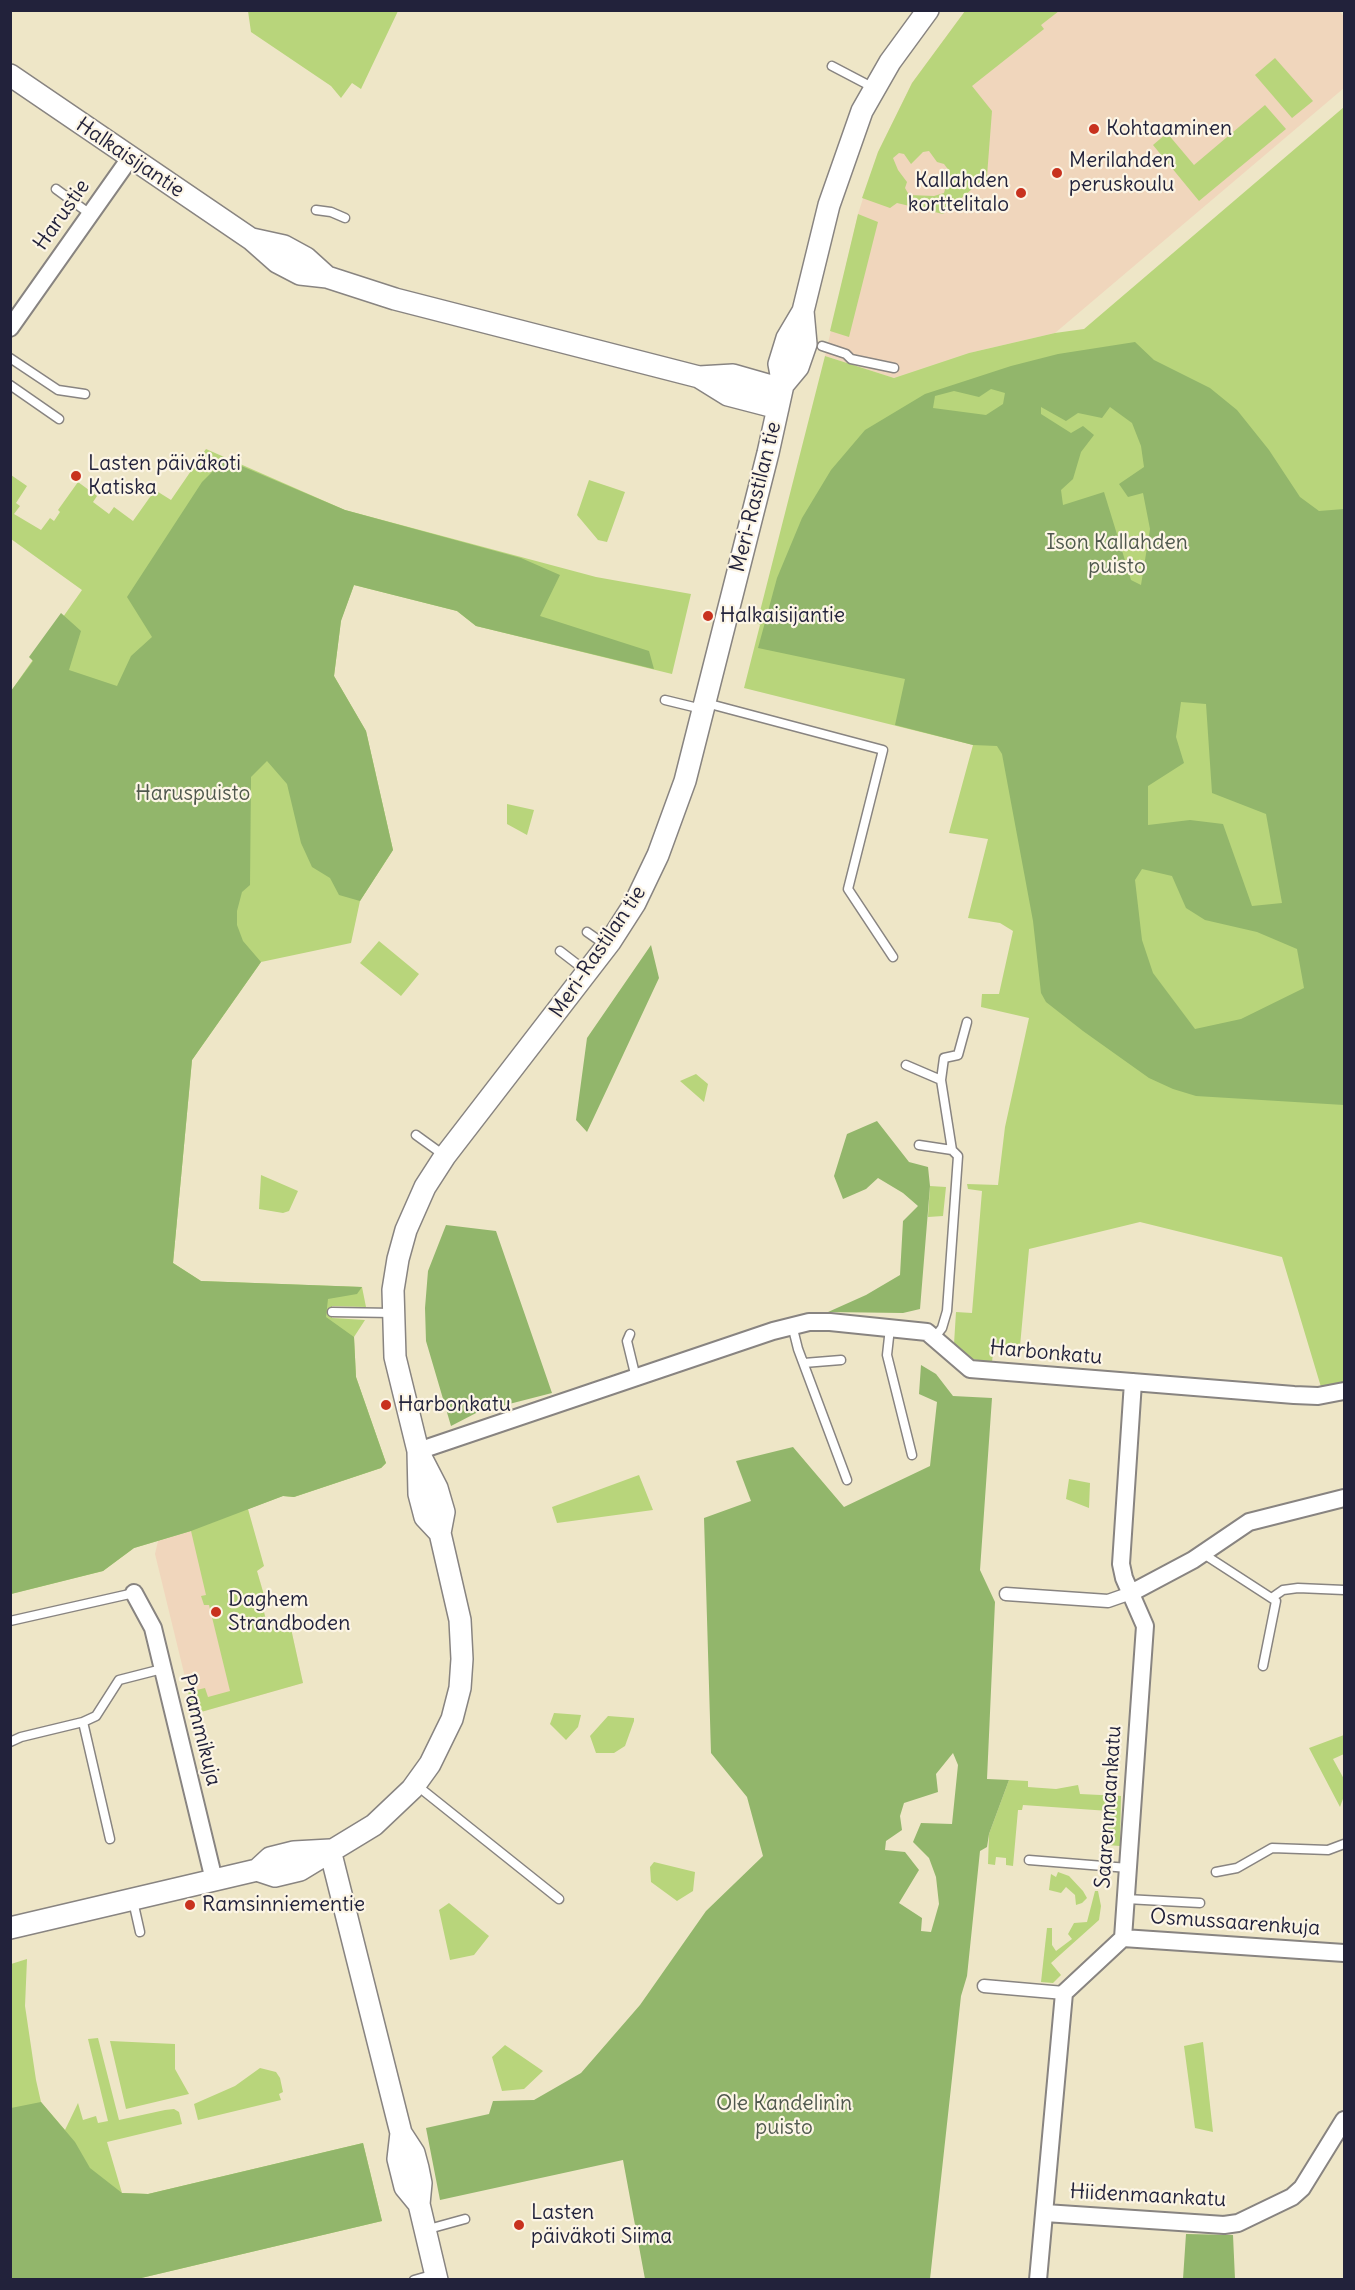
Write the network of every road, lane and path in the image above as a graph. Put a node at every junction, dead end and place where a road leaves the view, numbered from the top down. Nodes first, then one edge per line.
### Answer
1 (928, 10) edge
2 (832, 66) dead end
3 (10, 75) edge
4 (874, 88) junction
5 (130, 158) junction
6 (56, 189) dead end
7 (316, 210) dead end
8 (90, 214) junction
9 (345, 218) dead end
10 (10, 328) edge
11 (822, 346) dead end
12 (10, 358) edge
13 (894, 368) dead end
14 (10, 385) edge
15 (780, 387) junction
16 (85, 394) dead end
17 (59, 419) dead end
18 (665, 699) dead end
19 (704, 706) junction
20 (587, 932) dead end
21 (607, 946) junction
22 (560, 951) dead end
23 (893, 957) dead end
24 (588, 973) junction
25 (967, 1022) dead end
26 (906, 1065) dead end
27 (941, 1080) junction
28 (416, 1135) dead end
29 (919, 1145) dead end
30 (952, 1150) junction
31 (445, 1156) junction
32 (332, 1312) dead end
33 (393, 1313) junction
34 (792, 1325) junction
35 (890, 1328) junction
36 (630, 1334) dead end
37 (935, 1336) junction
38 (842, 1360) dead end
39 (804, 1363) junction
40 (636, 1378) junction
41 (1133, 1382) junction
42 (1344, 1391) edge
43 (418, 1451) junction
44 (912, 1455) dead end
45 (846, 1480) dead end
46 (1344, 1498) edge
47 (1202, 1553) junction
48 (1344, 1590) edge
49 (134, 1593) joint
50 (1131, 1593) junction
51 (1006, 1594) dead end
52 (1273, 1597) junction
53 (10, 1620) edge
54 (1263, 1666) dead end
55 (162, 1668) junction
56 (83, 1722) junction
57 (10, 1742) edge
58 (415, 1784) junction
59 (110, 1839) dead end
60 (1344, 1844) edge
61 (330, 1850) junction
62 (1029, 1860) dead end
63 (1128, 1868) junction
64 (1216, 1872) dead end
65 (214, 1880) junction
66 (132, 1898) junction
67 (558, 1899) dead end
68 (1126, 1899) junction
69 (1200, 1904) dead end
70 (10, 1928) edge
71 (140, 1932) dead end
72 (1123, 1938) junction
73 (1344, 1953) edge
74 (984, 1986) dead end
75 (1064, 1993) junction
76 (1344, 2120) edge
77 (1046, 2213) junction
78 (465, 2219) dead end
79 (425, 2230) junction
80 (436, 2277) edge
81 (414, 2280) edge
82 (1038, 2280) edge

1 - 4 street, Meri-Rastilan tie
2 - 4 lane
3 - 5 street, Halkaisijantie
4 - 15 street, Meri-Rastilan tie
5 - 8 street, Harustie
5 - 15 street, Halkaisijantie
6 - 8 lane
7 - 9 lane
8 - 10 street, Harustie
11 - 13 lane
12 - 16 lane
14 - 17 lane
15 - 19 street, Meri-Rastilan tie
18 - 19 lane
19 - 21 street, Meri-Rastilan tie
19 - 23 lane
20 - 21 lane
21 - 24 street, Meri-Rastilan tie
22 - 24 lane
24 - 31 street, Meri-Rastilan tie
25 - 27 lane
26 - 27 lane
27 - 30 lane
28 - 31 lane
29 - 30 lane
30 - 37 lane
31 - 33 street, Meri-Rastilan tie
32 - 33 lane
33 - 43 street, Meri-Rastilan tie
34 - 35 street
34 - 39 lane
34 - 40 street
35 - 37 street
35 - 44 lane
36 - 40 lane
37 - 41 street, Harbonkatu
38 - 39 lane
39 - 45 lane
40 - 43 street
41 - 42 street, Harbonkatu
41 - 50 street, Saarenmaankatu
43 - 58 street, Meri-Rastilan tie
46 - 47 street
47 - 50 street
47 - 52 lane
48 - 52 lane
49 - 53 lane
49 - 55 street, Prammikuja
50 - 51 street
50 - 63 street, Saarenmaankatu
52 - 54 lane
55 - 56 lane
55 - 65 street, Prammikuja
56 - 57 lane
56 - 59 lane
58 - 61 street, Meri-Rastilan tie
58 - 67 lane
60 - 64 lane
61 - 65 street, Meri-Rastilan tie
61 - 79 street
62 - 63 lane
63 - 68 street, Saarenmaankatu
65 - 66 street, Meri-Rastilan tie
66 - 70 street, Meri-Rastilan tie
66 - 71 lane
68 - 69 lane
68 - 72 street, Saarenmaankatu
72 - 73 street, Osmussaarenkuja
72 - 75 street
74 - 75 street
75 - 77 street
76 - 77 street, Hiidenmaankatu
77 - 82 street
78 - 79 lane
79 - 80 street
80 - 81 lane

